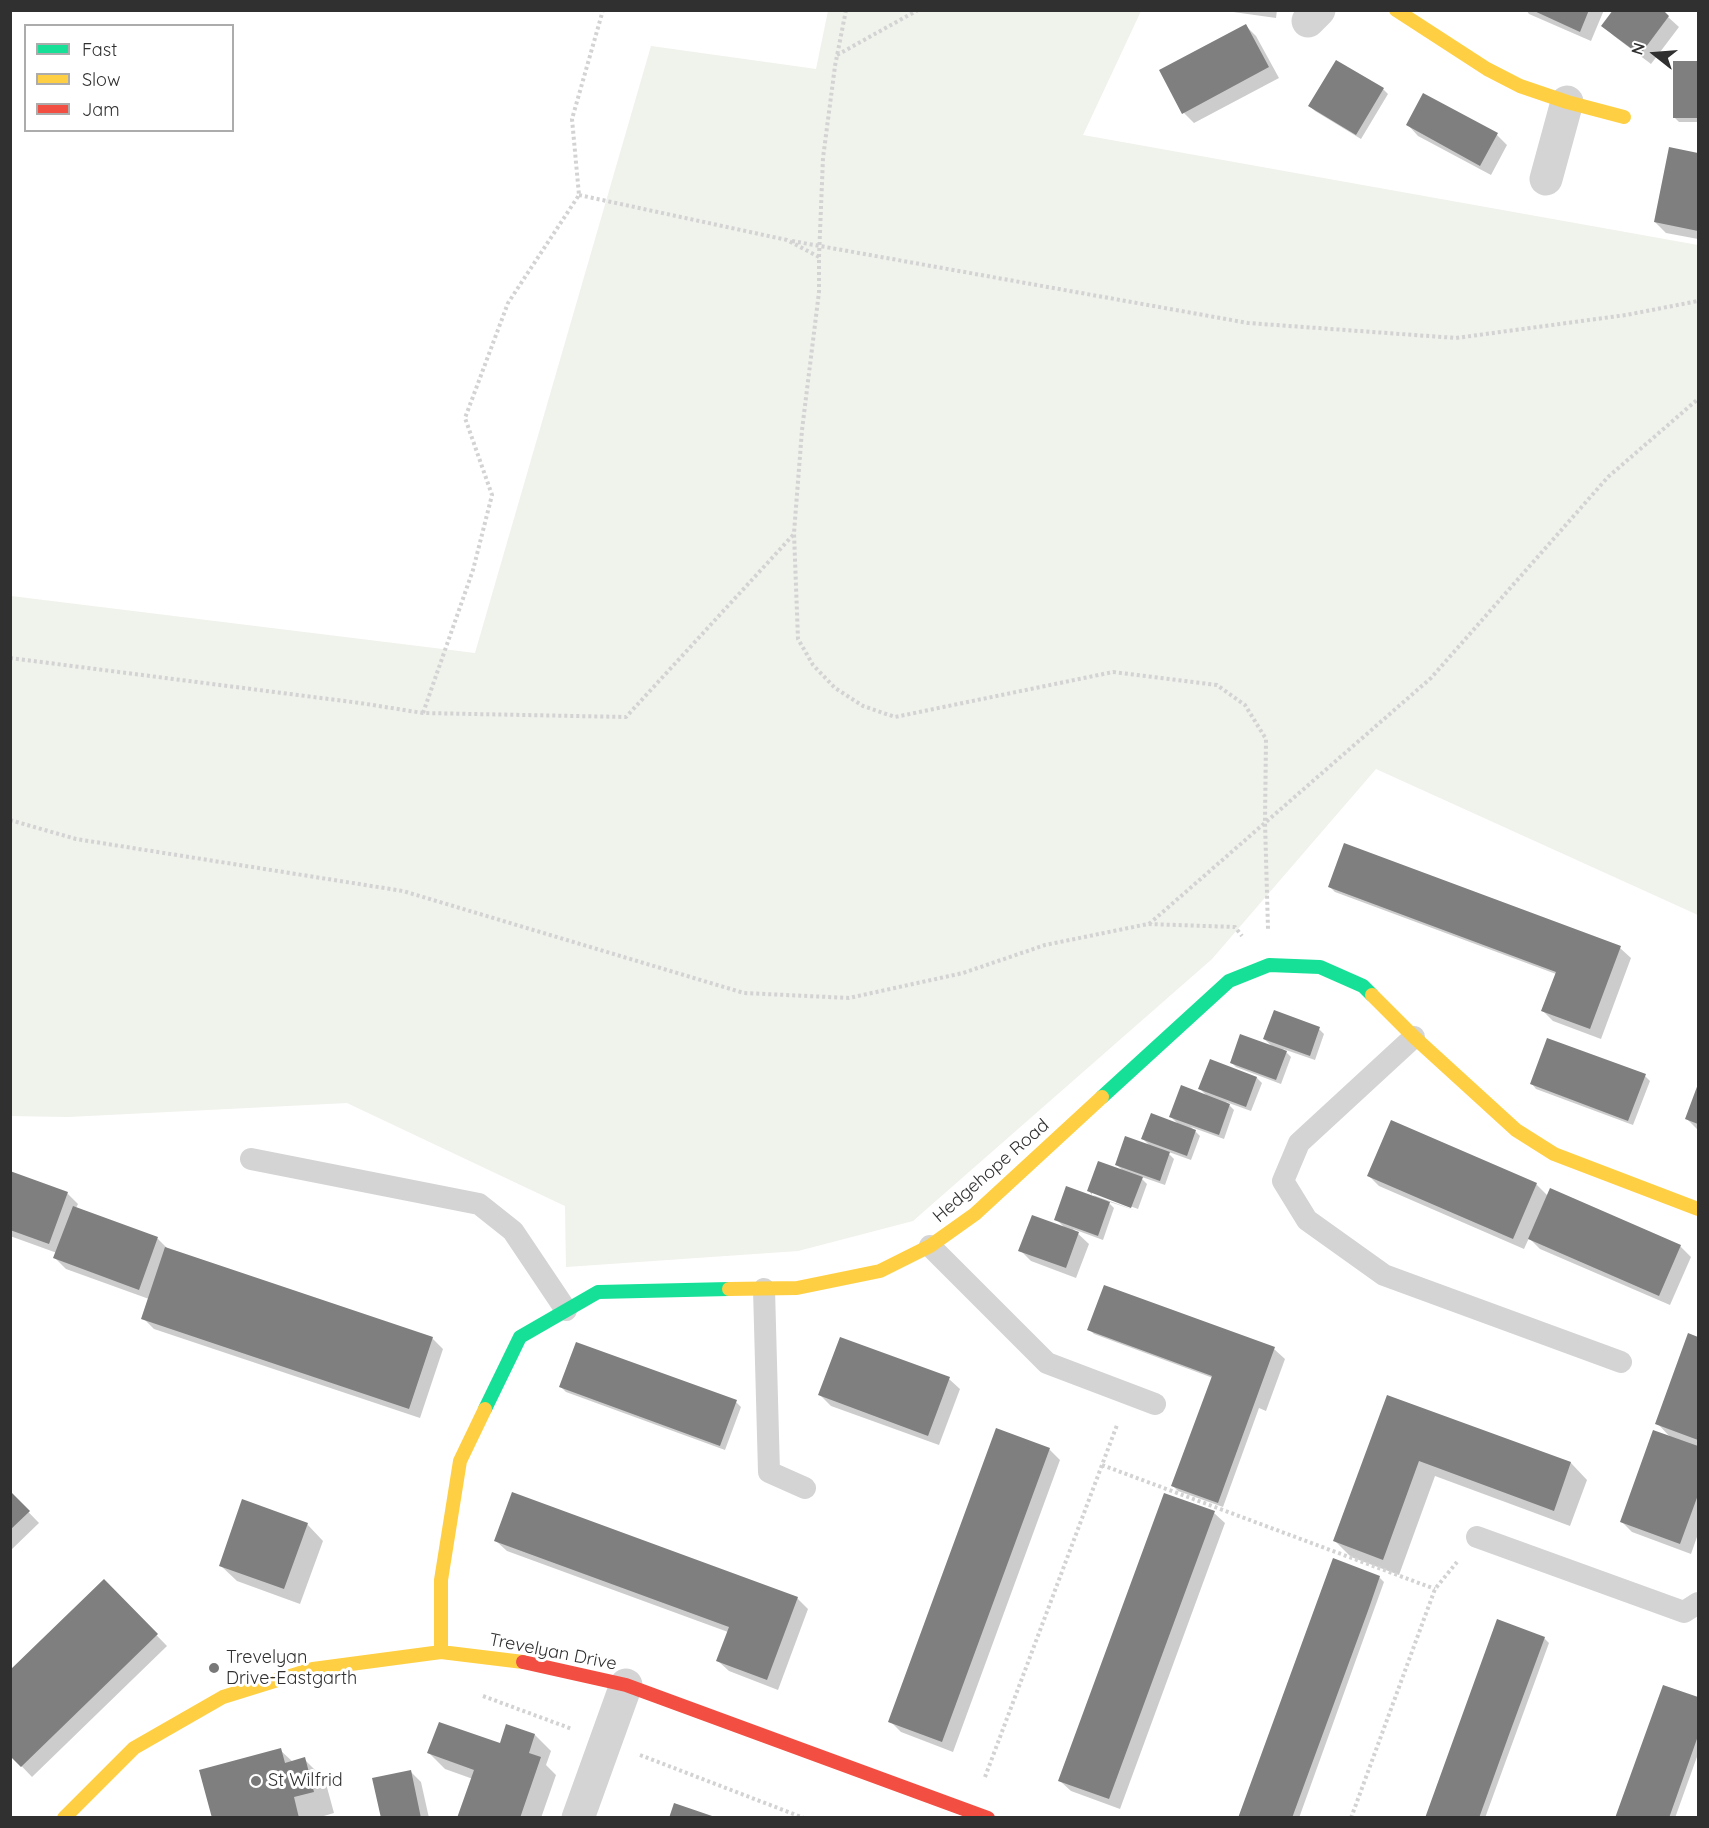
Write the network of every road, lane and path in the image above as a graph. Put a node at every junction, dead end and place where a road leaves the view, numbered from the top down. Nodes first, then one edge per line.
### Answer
1 (603, 10) edge
2 (846, 10) edge
3 (918, 10) edge
4 (1396, 10) edge
5 (837, 55) junction
6 (1567, 102) junction
7 (1624, 117) dead end
8 (1546, 179) dead end
9 (579, 195) junction
10 (787, 240) junction
11 (819, 246) junction
12 (819, 257) junction
13 (1698, 301) edge
14 (1698, 399) edge
15 (794, 533) junction
16 (10, 658) edge
17 (423, 713) junction
18 (10, 820) edge
19 (1265, 822) junction
20 (1148, 924) junction
21 (1269, 965) junction
22 (1414, 1037) junction
23 (252, 1159) dead end
24 (1698, 1209) edge
25 (930, 1246) junction
26 (764, 1289) junction
27 (566, 1310) junction
28 (1621, 1362) dead end
29 (1128, 1394) junction
30 (1155, 1404) dead end
31 (1102, 1466) junction
32 (805, 1488) dead end
33 (1477, 1537) joint
34 (1436, 1589) junction
35 (1698, 1602) edge
36 (441, 1653) junction
37 (626, 1685) junction
38 (977, 1815) edge
39 (64, 1818) edge
40 (578, 1818) edge
41 (1351, 1818) edge

1 - 9 path
2 - 5 path
3 - 5 path
4 - 6 street
5 - 11 path
6 - 7 street
6 - 8 street
9 - 10 path
9 - 17 path
10 - 11 path
10 - 12 path
11 - 12 path
11 - 13 path
12 - 15 path
14 - 19 path
15 - 17 path
15 - 19 path
16 - 17 path
18 - 20 path
19 - 20 path
19 - 21 path
20 - 21 path
21 - 22 street, Hedgehope Road
21 - 25 street, Hedgehope Road
22 - 24 street, Hedgehope Road
22 - 28 lane
23 - 27 lane
25 - 26 street, Hedgehope Road
25 - 29 lane
26 - 27 street, Hedgehope Road
26 - 32 lane
27 - 36 street, Hedgehope Road
29 - 30 lane
29 - 31 path
31 - 34 path
31 - 38 path
33 - 34 path
33 - 35 lane
34 - 41 path
36 - 37 street, Trevelyan Drive
36 - 39 street, Trevelyan Drive
37 - 38 street, Trevelyan Drive
37 - 40 street

